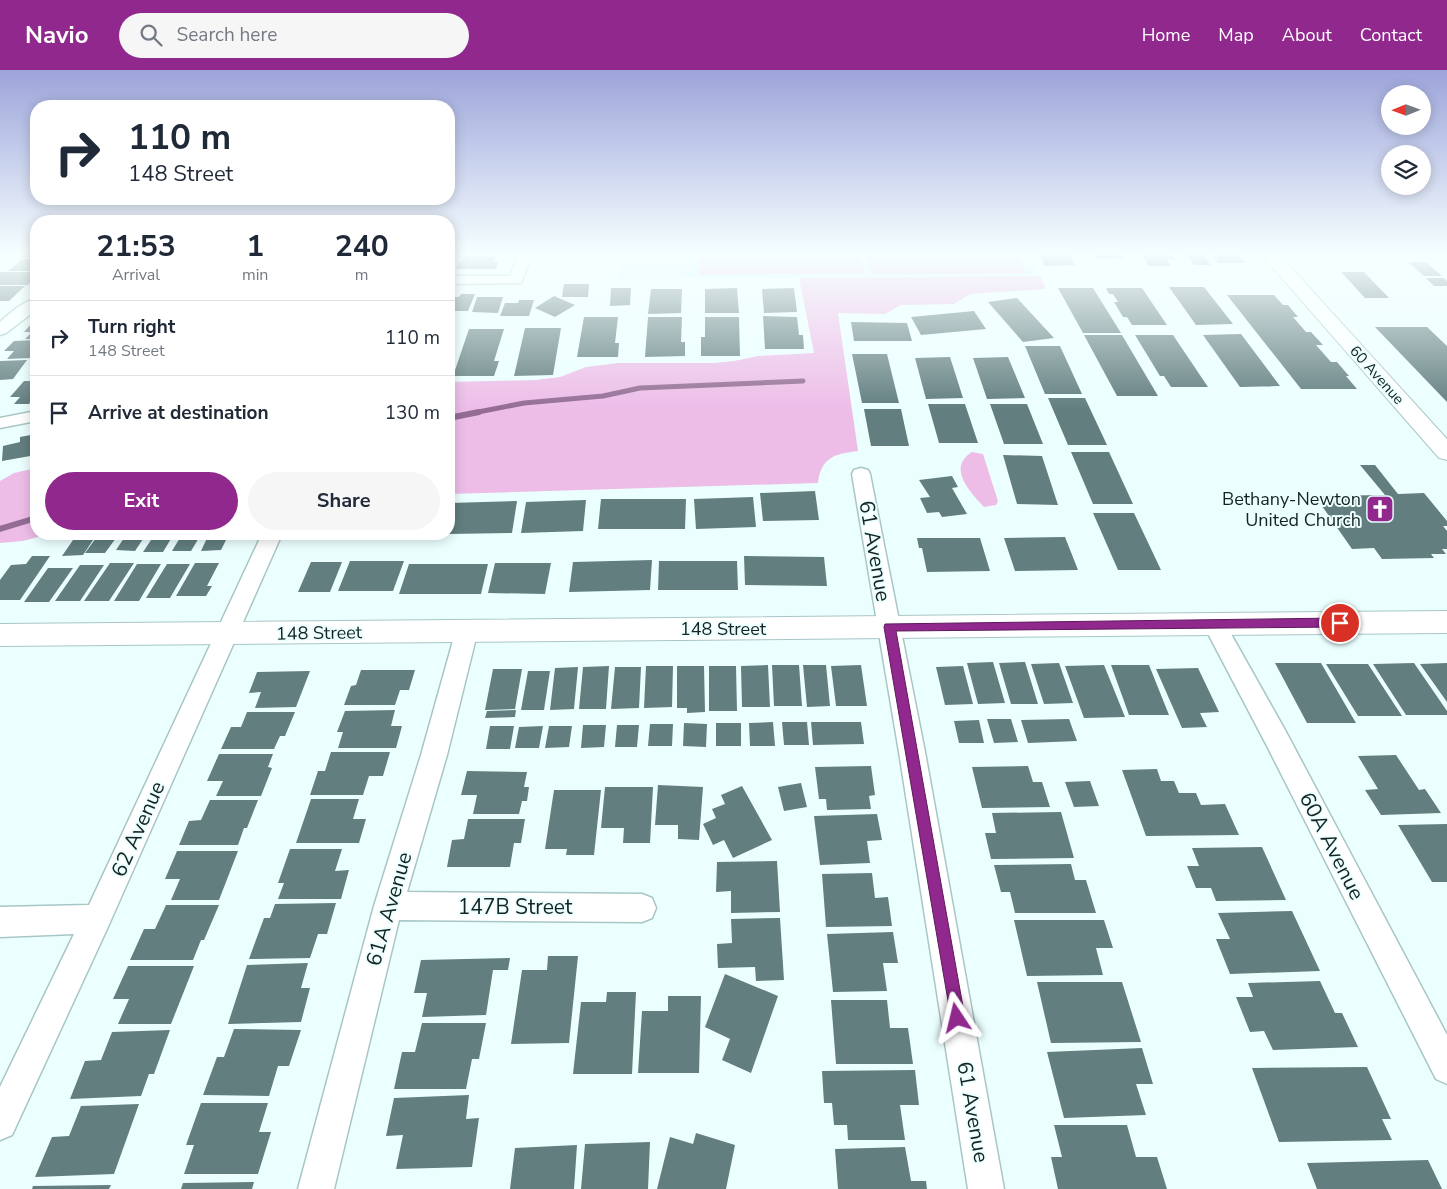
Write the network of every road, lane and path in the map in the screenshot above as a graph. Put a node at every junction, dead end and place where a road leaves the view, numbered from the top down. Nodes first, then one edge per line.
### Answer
1 (1314, 304) edge
2 (30, 307) edge
3 (0, 330) edge
4 (30, 417) edge
5 (0, 423) edge
6 (1447, 453) edge
7 (861, 474) dead end
8 (269, 540) edge
9 (1447, 622) edge
10 (1214, 624) junction
11 (890, 627) junction
12 (467, 630) junction
13 (226, 634) junction
14 (0, 635) edge
15 (388, 906) junction
16 (642, 908) dead end
17 (97, 919) junction
18 (0, 922) edge
19 (1447, 1068) edge
20 (0, 1123) edge
21 (316, 1189) edge
22 (986, 1189) edge

1 - 6 main road, 60 Avenue
2 - 3 street
4 - 5 street
7 - 11 street, 61 Avenue
8 - 13 street, 62 Avenue
9 - 10 main road, 148 Street
10 - 11 main road, 148 Street
10 - 19 street, 60A Avenue
11 - 12 main road, 148 Street
11 - 22 street, 61 Avenue
12 - 13 main road, 148 Street
12 - 15 street, 61A Avenue
13 - 14 main road, 148 Street
13 - 17 street, 62 Avenue
15 - 16 street, 147B Street
15 - 21 street, 61A Avenue
17 - 18 street
17 - 20 street, 62 Avenue

